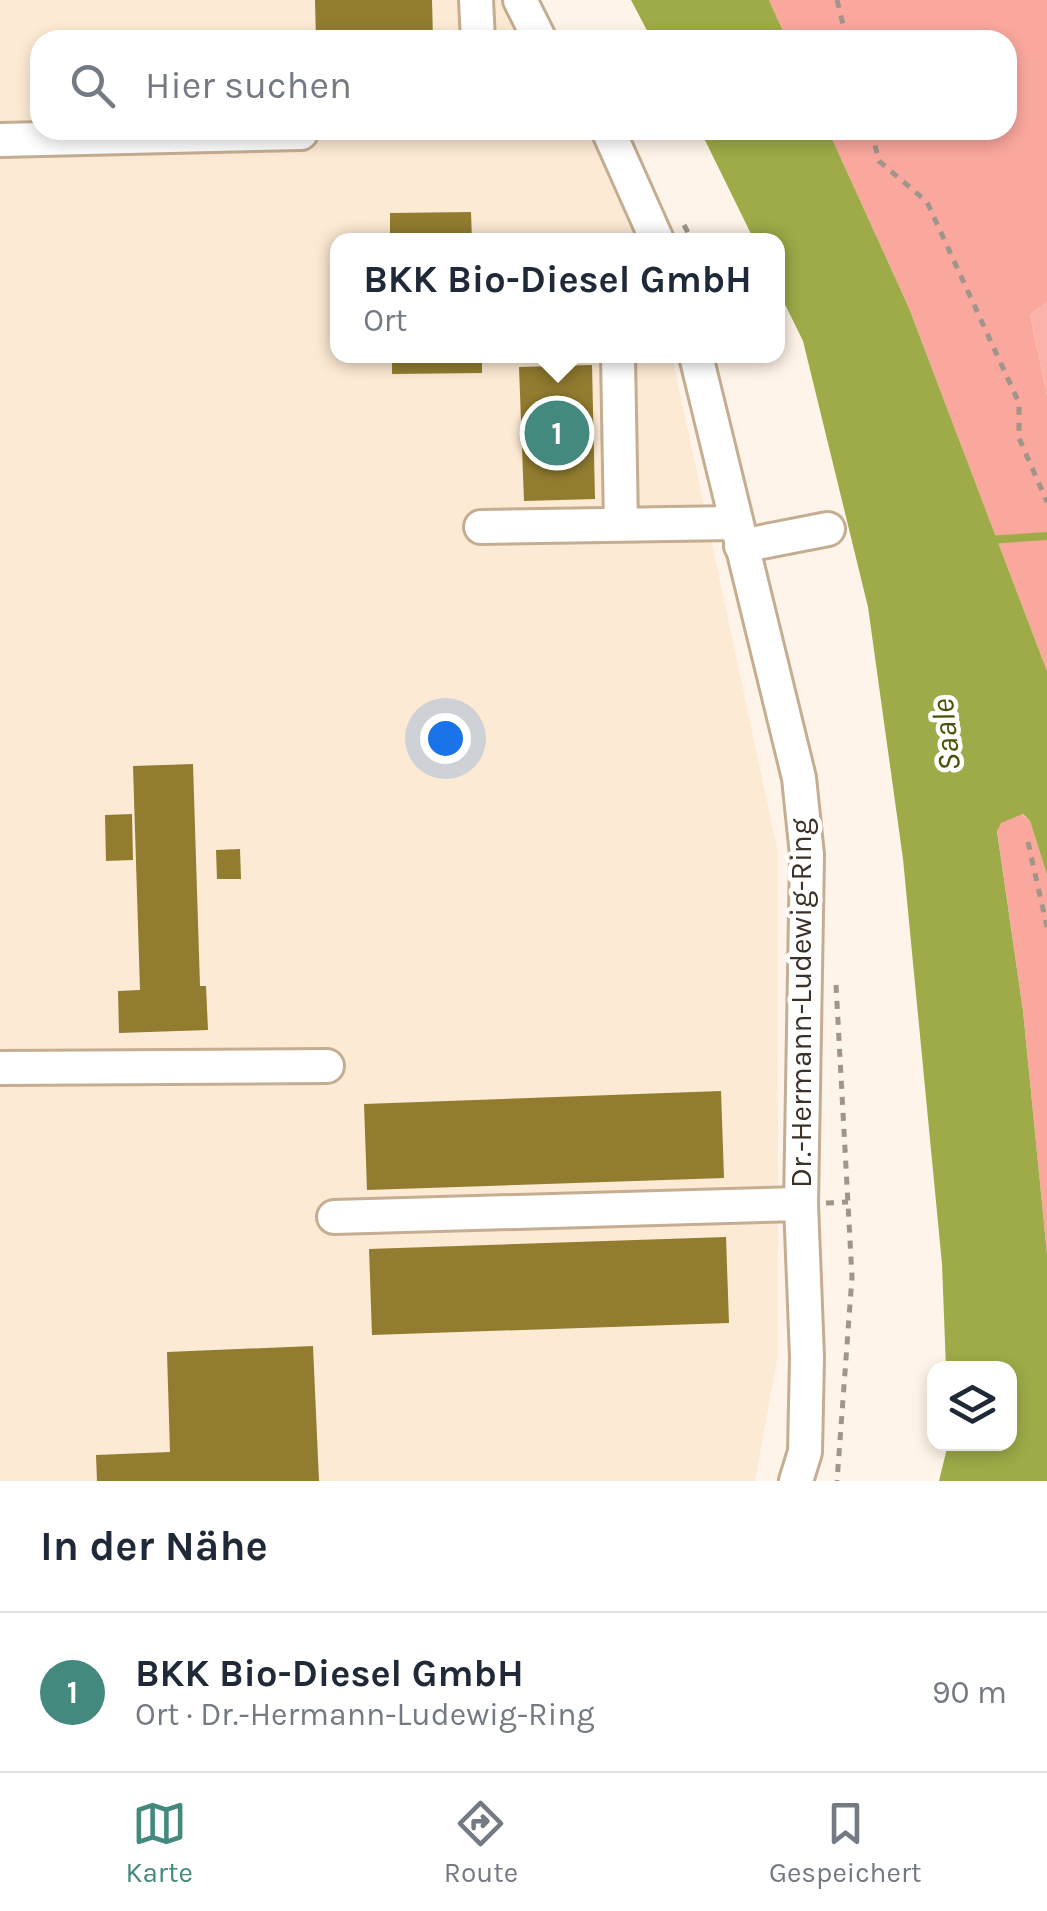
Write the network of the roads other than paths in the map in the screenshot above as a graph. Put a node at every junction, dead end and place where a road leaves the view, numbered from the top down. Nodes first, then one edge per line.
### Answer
1 (476, 0) edge
2 (520, 0) edge
3 (478, 30) edge
4 (535, 30) edge
5 (30, 139) edge
6 (0, 140) edge
7 (612, 140) edge
8 (654, 233) edge
9 (618, 363) edge
10 (698, 363) edge
11 (620, 524) junction
12 (481, 527) dead end
13 (828, 529) dead end
14 (738, 534) junction
15 (328, 1066) dead end
16 (0, 1068) edge
17 (801, 1204) junction
18 (334, 1217) dead end
19 (796, 1481) edge

1 - 3 street
2 - 4 street
5 - 6 street
7 - 8 street
9 - 11 street
10 - 14 street, Dr.-Hermann-Ludewig-Ring
11 - 12 street
11 - 14 street
13 - 14 street
14 - 17 street, Dr.-Hermann-Ludewig-Ring
15 - 16 street
17 - 18 street
17 - 19 street, Dr.-Hermann-Ludewig-Ring

